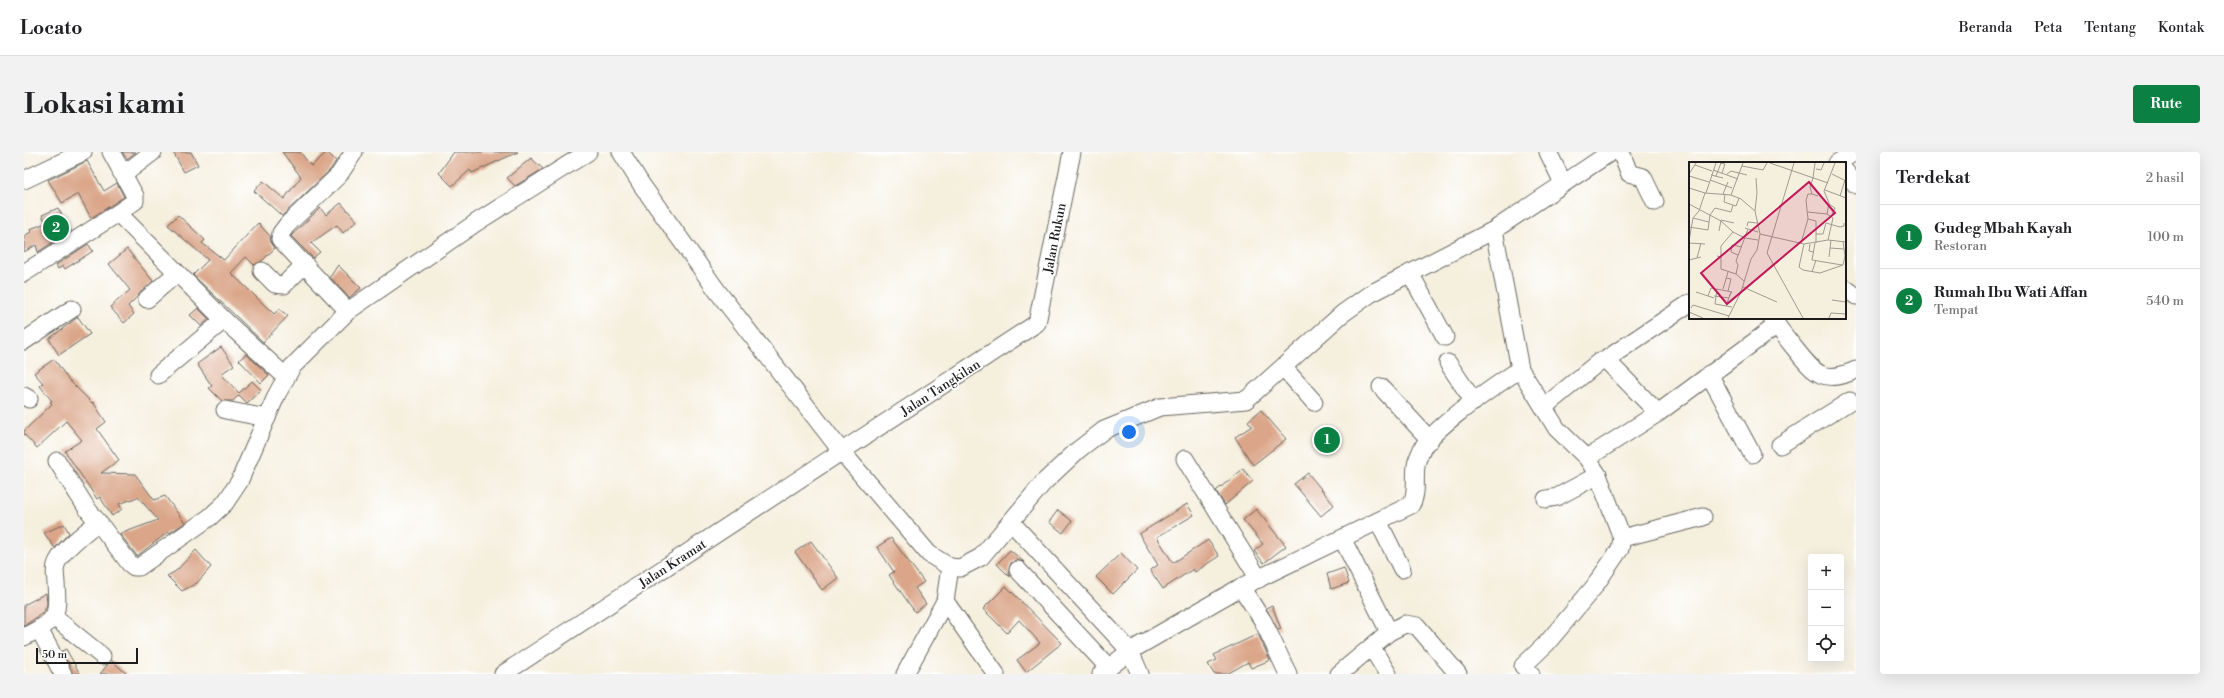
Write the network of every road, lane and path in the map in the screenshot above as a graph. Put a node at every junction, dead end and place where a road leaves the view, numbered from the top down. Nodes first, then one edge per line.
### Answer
1 (83, 152) edge
2 (110, 152) edge
3 (153, 152) edge
4 (354, 152) edge
5 (588, 152) edge
6 (621, 152) edge
7 (1072, 152) edge
8 (1552, 152) edge
9 (1611, 152) edge
10 (1621, 152) edge
11 (1855, 152) edge
12 (1843, 162) edge
13 (121, 172) junction
14 (1846, 172) edge
15 (24, 180) edge
16 (1564, 183) junction
17 (1856, 185) edge
18 (1655, 202) dead end
19 (118, 213) junction
20 (1494, 230) junction
21 (305, 264) junction
22 (262, 271) dead end
23 (24, 273) edge
24 (177, 273) junction
25 (1410, 273) junction
26 (1846, 289) edge
27 (1856, 296) edge
28 (147, 299) dead end
29 (1689, 304) edge
30 (72, 309) dead end
31 (348, 311) junction
32 (224, 320) junction
33 (1774, 322) edge
34 (1037, 323) joint
35 (1445, 337) dead end
36 (24, 341) edge
37 (1600, 361) dead end
38 (1448, 363) dead end
39 (1284, 368) junction
40 (1520, 369) junction
41 (1856, 370) edge
42 (158, 374) dead end
43 (1709, 374) junction
44 (286, 377) junction
45 (1837, 377) junction
46 (1381, 387) dead end
47 (1314, 402) dead end
48 (1474, 402) junction
49 (1853, 406) edge
50 (1544, 407) junction
51 (226, 410) dead end
52 (1658, 413) junction
53 (266, 418) junction
54 (1430, 440) junction
55 (1780, 445) dead end
56 (842, 452) junction
57 (1752, 454) dead end
58 (1587, 458) junction
59 (1185, 459) dead end
60 (57, 461) dead end
61 (1598, 475) junction
62 (1546, 499) dead end
63 (1702, 517) dead end
64 (1378, 521) junction
65 (98, 522) junction
66 (1011, 522) junction
67 (1622, 538) junction
68 (1343, 540) junction
69 (950, 567) junction
70 (1402, 569) dead end
71 (1018, 570) dead end
72 (1259, 579) junction
73 (1241, 587) junction
74 (945, 601) junction
75 (54, 618) junction
76 (1389, 632) junction
77 (31, 633) edge
78 (1372, 648) junction
79 (1130, 651) junction
80 (102, 656) dead end
81 (1104, 671) edge
82 (1523, 671) edge
83 (63, 674) edge
84 (503, 674) edge
85 (905, 674) edge
86 (996, 674) edge
87 (1140, 674) edge
88 (1288, 674) edge
89 (1339, 674) edge
90 (1388, 674) edge
91 (1458, 674) edge

1 - 15 street
2 - 13 street
3 - 13 street
4 - 21 street
5 - 31 street
6 - 56 street
7 - 34 street, Jalan Rukun
8 - 16 street
9 - 16 street
10 - 18 street
11 - 12 street
13 - 19 street
14 - 17 street
16 - 20 street
19 - 23 street
19 - 24 street
20 - 25 street
20 - 40 street
21 - 22 street
21 - 31 street
24 - 28 street
24 - 32 street
25 - 35 street
25 - 39 street
26 - 27 street
29 - 52 street
30 - 36 street
31 - 44 street
32 - 42 street
32 - 44 street
33 - 43 street
33 - 45 street
34 - 56 street, Jalan Tangkilan
37 - 50 street
38 - 48 street
39 - 47 street
39 - 66 street
40 - 48 street
40 - 50 street
41 - 45 street
43 - 52 street
43 - 57 street
44 - 53 street
45 - 49 street
46 - 54 street
48 - 54 street
49 - 55 street
50 - 58 street
51 - 53 street
52 - 58 street
53 - 65 street
54 - 64 street
56 - 69 street
56 - 84 street, Jalan Kramat
58 - 61 street
59 - 72 street
60 - 65 street
61 - 62 street
61 - 67 street
63 - 67 street
64 - 68 street
64 - 70 street
65 - 75 street
66 - 69 street
66 - 79 street
67 - 82 street
68 - 72 street
68 - 76 street
69 - 74 street
71 - 81 street
72 - 73 street
73 - 79 street
73 - 88 street
74 - 85 street
74 - 86 street
75 - 77 street
75 - 80 street
76 - 78 street
76 - 91 street
77 - 83 street
78 - 89 street
78 - 90 street
79 - 81 street
79 - 87 street

